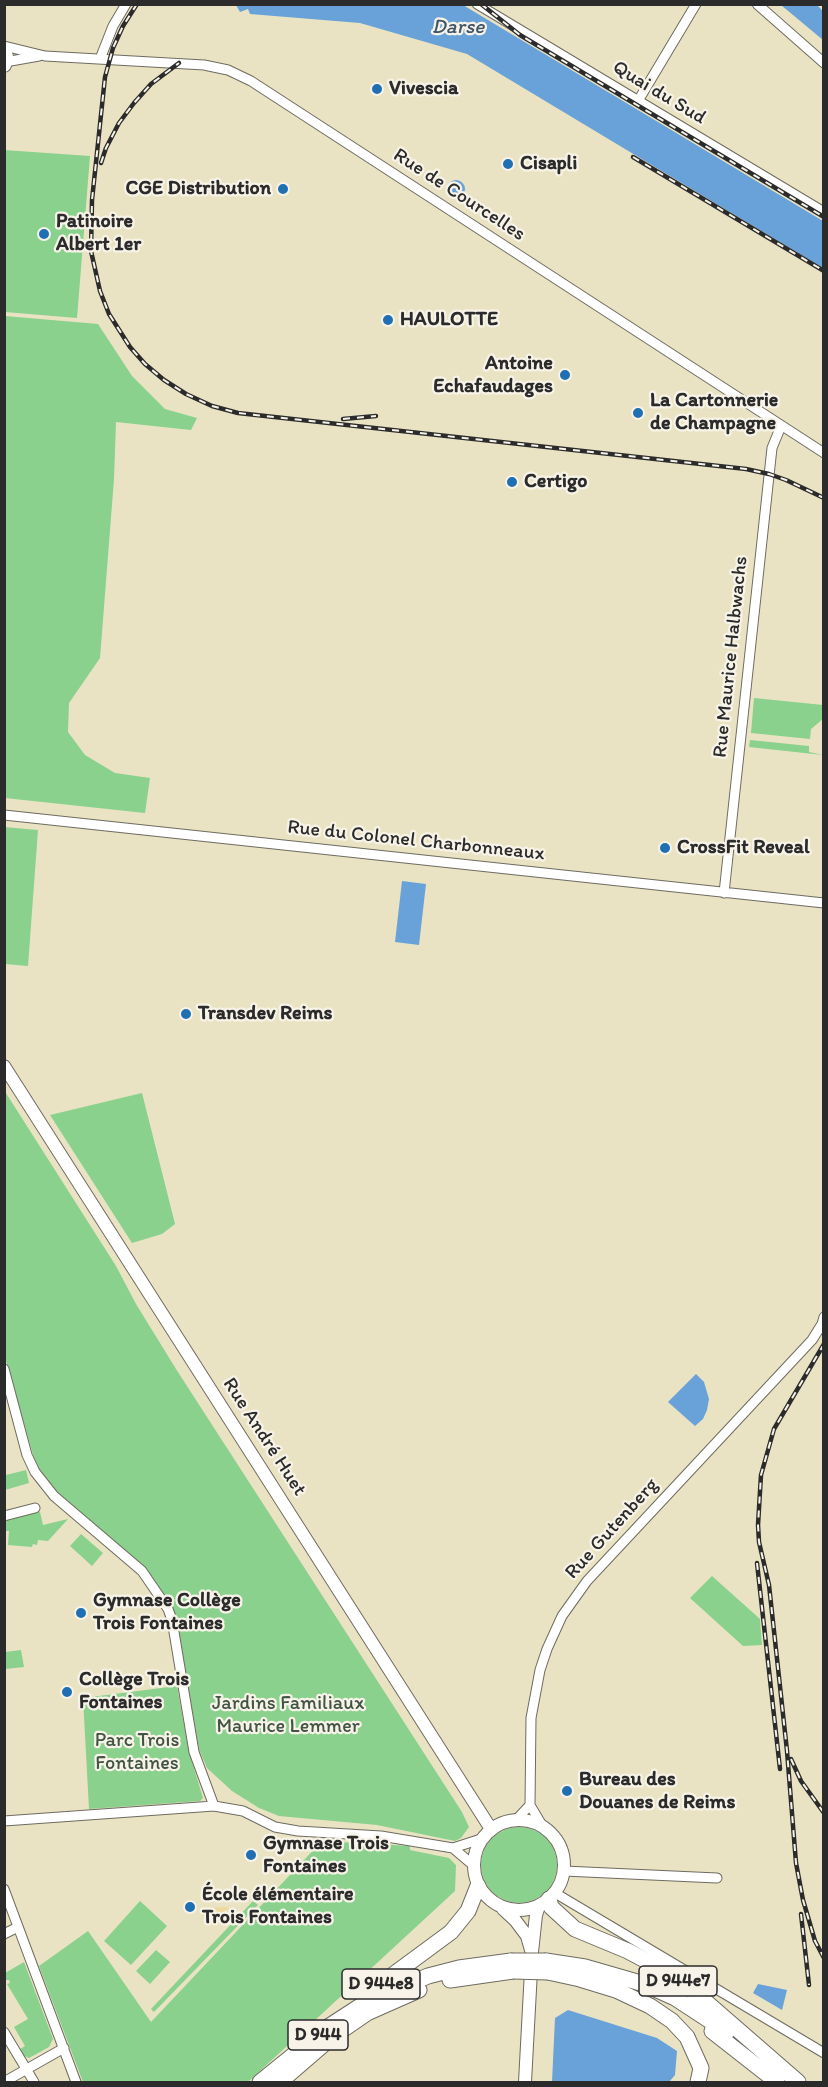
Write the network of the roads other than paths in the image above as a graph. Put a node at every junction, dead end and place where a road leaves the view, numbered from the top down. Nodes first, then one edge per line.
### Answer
1 (126, 4) edge
2 (477, 4) edge
3 (696, 4) edge
4 (757, 4) edge
5 (4, 47) edge
6 (45, 56) junction
7 (100, 59) junction
8 (824, 63) edge
9 (5, 64) edge
10 (638, 101) junction
11 (824, 212) edge
12 (781, 426) junction
13 (824, 453) edge
14 (4, 815) edge
15 (724, 893) junction
16 (824, 903) edge
17 (4, 1066) edge
18 (823, 1322) edge
19 (4, 1370) edge
20 (34, 1508) dead end
21 (4, 1515) edge
22 (530, 1805) junction
23 (214, 1806) junction
24 (516, 1820) junction
25 (4, 1821) edge
26 (543, 1827) junction
27 (491, 1829) junction
28 (481, 1839) junction
29 (453, 1848) junction
30 (473, 1865) junction
31 (564, 1871) junction
32 (717, 1878) dead end
33 (478, 1886) junction
34 (4, 1889) edge
35 (548, 1899) junction
36 (502, 1908) junction
37 (18, 1927) junction
38 (4, 1935) edge
39 (532, 1952) junction
40 (512, 1966) junction
41 (547, 1967) junction
42 (4, 2032) edge
43 (63, 2048) junction
44 (824, 2053) edge
45 (26, 2069) junction
46 (270, 2079) edge
47 (4, 2082) edge
48 (34, 2082) edge
49 (76, 2082) edge
50 (525, 2082) edge
51 (698, 2082) edge
52 (777, 2082) edge
53 (790, 2082) edge
54 (798, 2082) edge

1 - 7 street
2 - 10 street, Quai du Sud
3 - 10 street
4 - 8 street
5 - 6 street, Rue de Courcelles
5 - 9 main road
6 - 7 street, Rue de Courcelles
6 - 9 street, Rue de Courcelles
7 - 12 street, Rue de Courcelles
10 - 11 street, Quai du Sud
12 - 13 street, Rue de Courcelles
12 - 15 street, Rue Maurice Halbwachs
14 - 15 street, Rue du Colonel Charbonneaux
15 - 16 street, Rue du Colonel Charbonneaux
17 - 27 street, Rue André Huet
18 - 22 street, Rue Gutenberg
19 - 23 street
20 - 21 street
22 - 24 street
22 - 26 street
23 - 25 street
23 - 29 street
24 - 26 street
24 - 27 street
26 - 31 street
27 - 28 street
28 - 29 street
28 - 30 street
29 - 30 street
30 - 33 street
31 - 32 street
31 - 35 street
33 - 36 street
33 - 46 highway, D 944e8
34 - 37 street
35 - 36 street
35 - 39 street
35 - 44 street
35 - 54 highway, D 944e7
36 - 39 street
37 - 38 street
37 - 43 street
39 - 50 street
40 - 41 highway, D 944, bridge
40 - 46 highway, D 944
40 - 46 highway, D 944
41 - 51 highway
41 - 52 highway, D 944
41 - 53 highway, D 944
42 - 45 street
43 - 45 street
43 - 49 street
45 - 47 street
45 - 48 street

